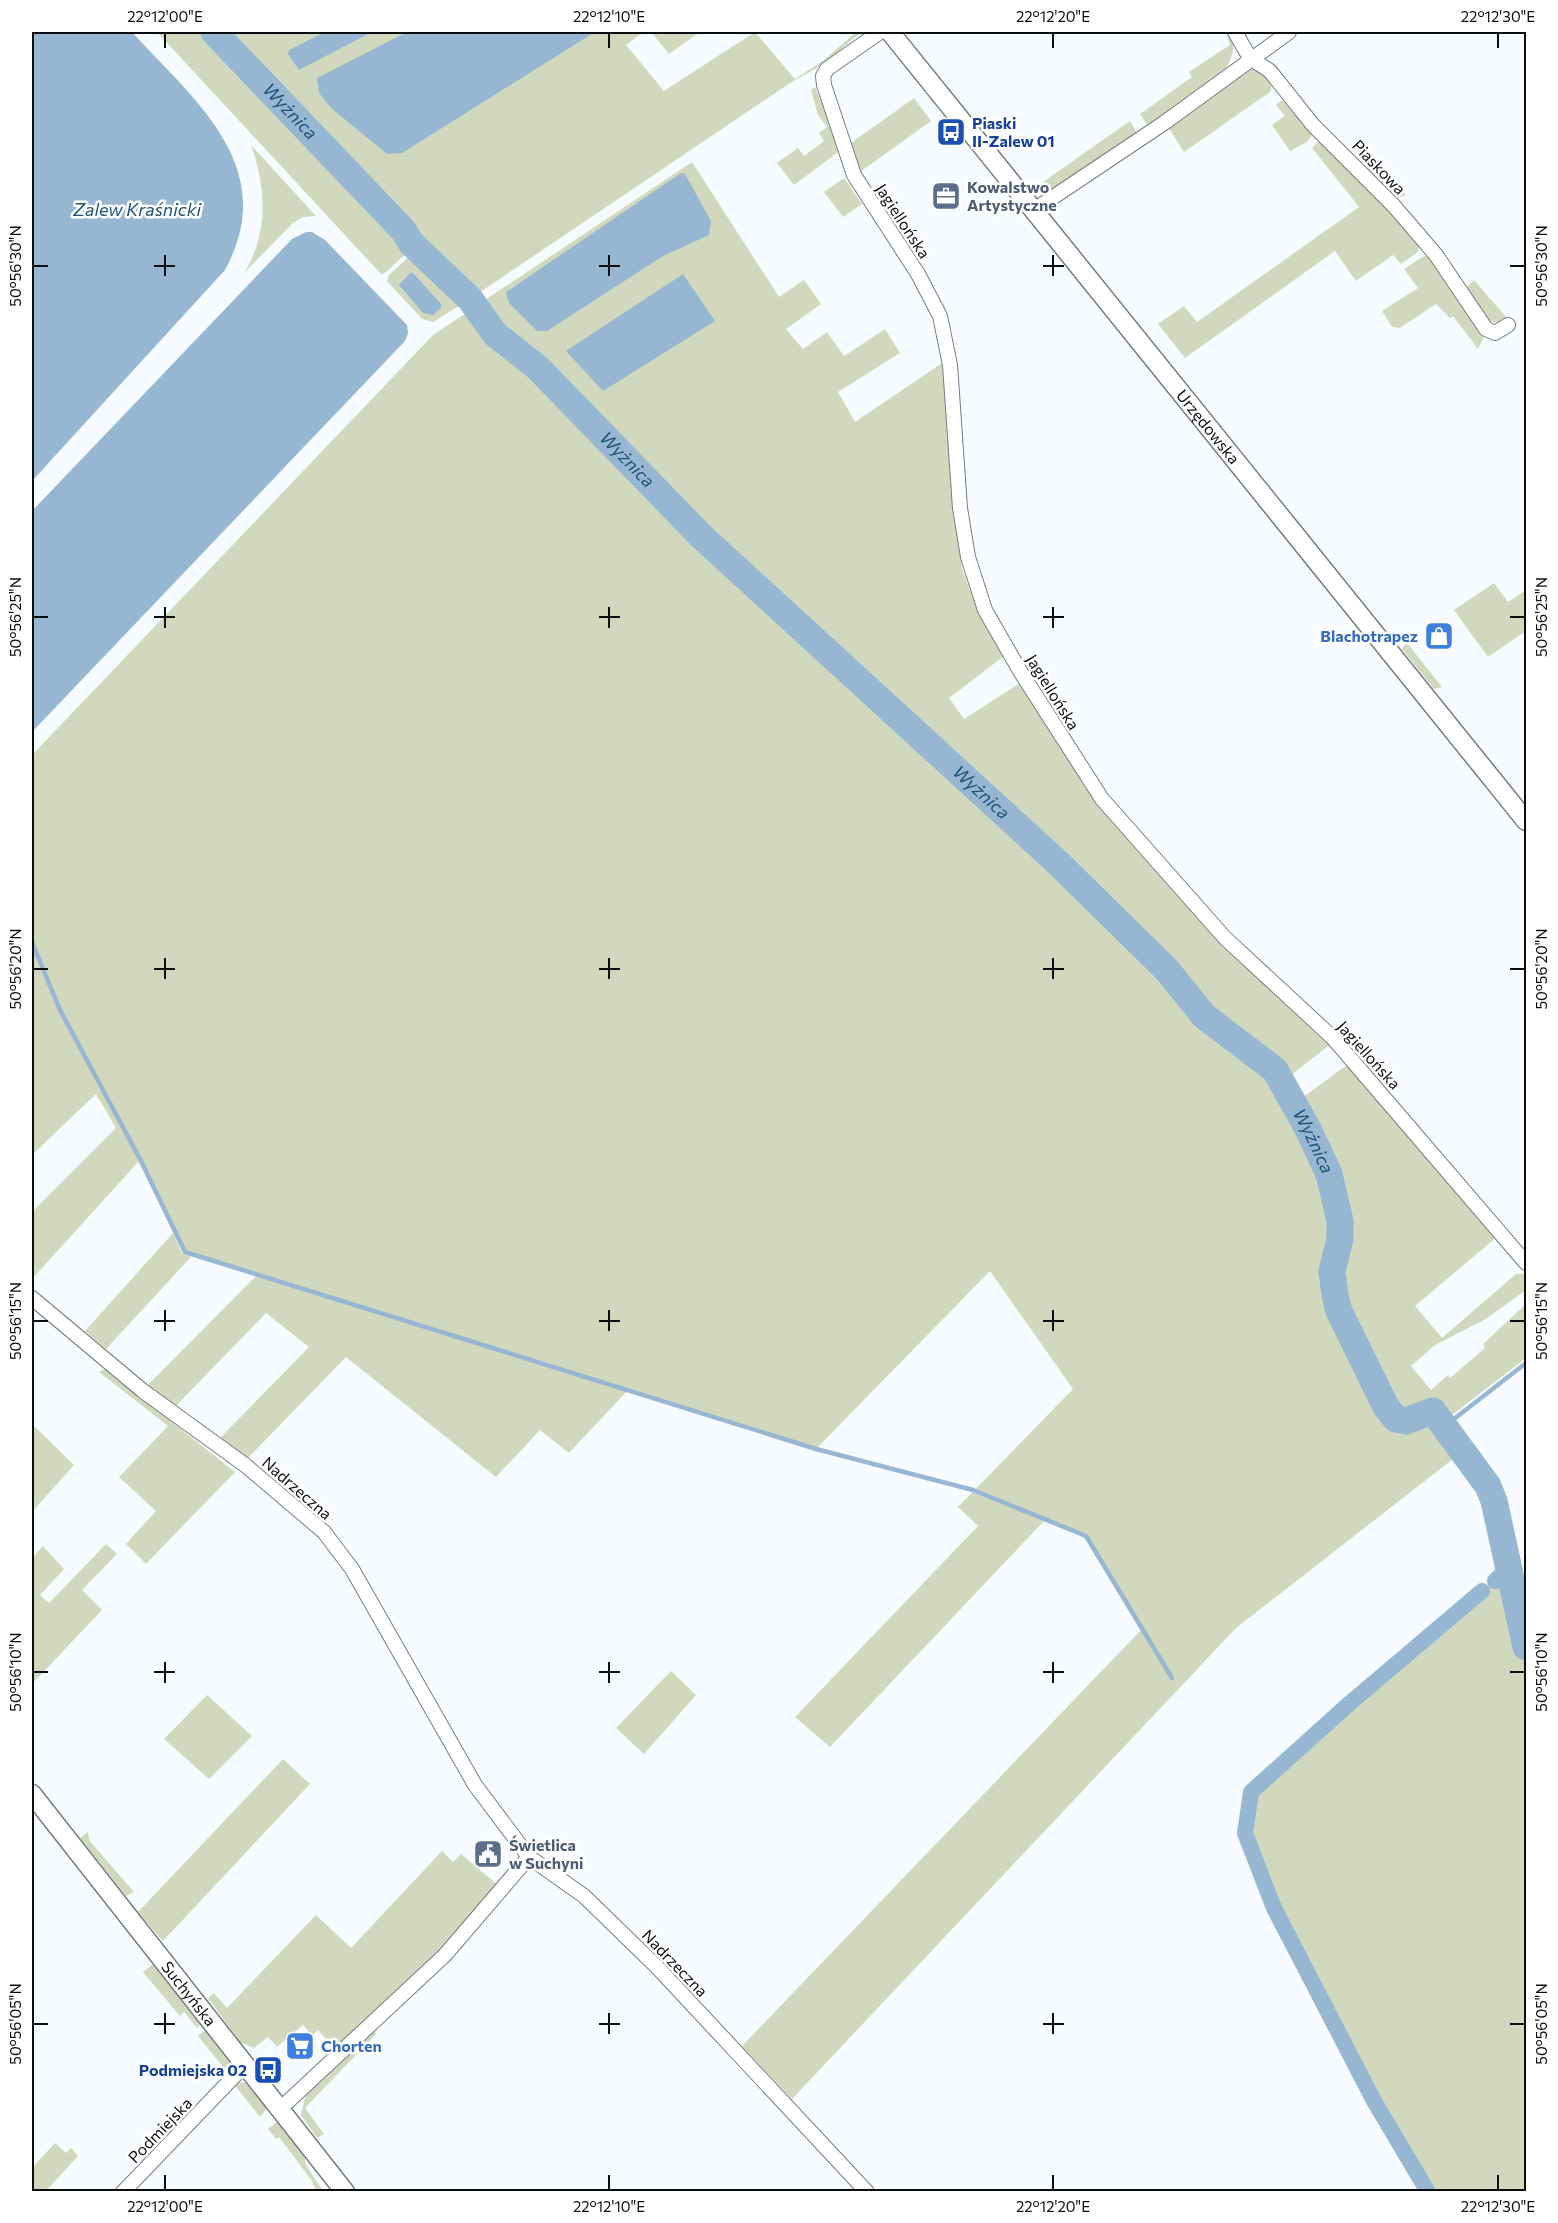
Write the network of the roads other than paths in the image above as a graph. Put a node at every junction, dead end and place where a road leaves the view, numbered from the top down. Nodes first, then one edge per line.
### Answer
1 (880, 32) edge
2 (890, 32) edge
3 (1235, 32) edge
4 (1289, 32) edge
5 (1250, 58) junction
6 (1034, 210) junction
7 (1508, 325) dead end
8 (1527, 821) edge
9 (1527, 1263) edge
10 (32, 1298) edge
11 (32, 1794) edge
12 (529, 1857) junction
13 (245, 2064) junction
14 (280, 2109) junction
15 (123, 2192) edge
16 (345, 2192) edge
17 (867, 2192) edge

1 - 9 street, Jagiellońska
2 - 6 street, Urzędowska
3 - 5 street, Piaskowa
4 - 5 street
5 - 6 street
5 - 7 street, Piaskowa
6 - 8 street, Urzędowska
10 - 12 street, Nadrzeczna
11 - 13 street, Suchyńska
12 - 14 street
12 - 17 street, Nadrzeczna
13 - 14 street, Suchyńska
13 - 15 street, Podmiejska
14 - 16 street, Suchyńska

